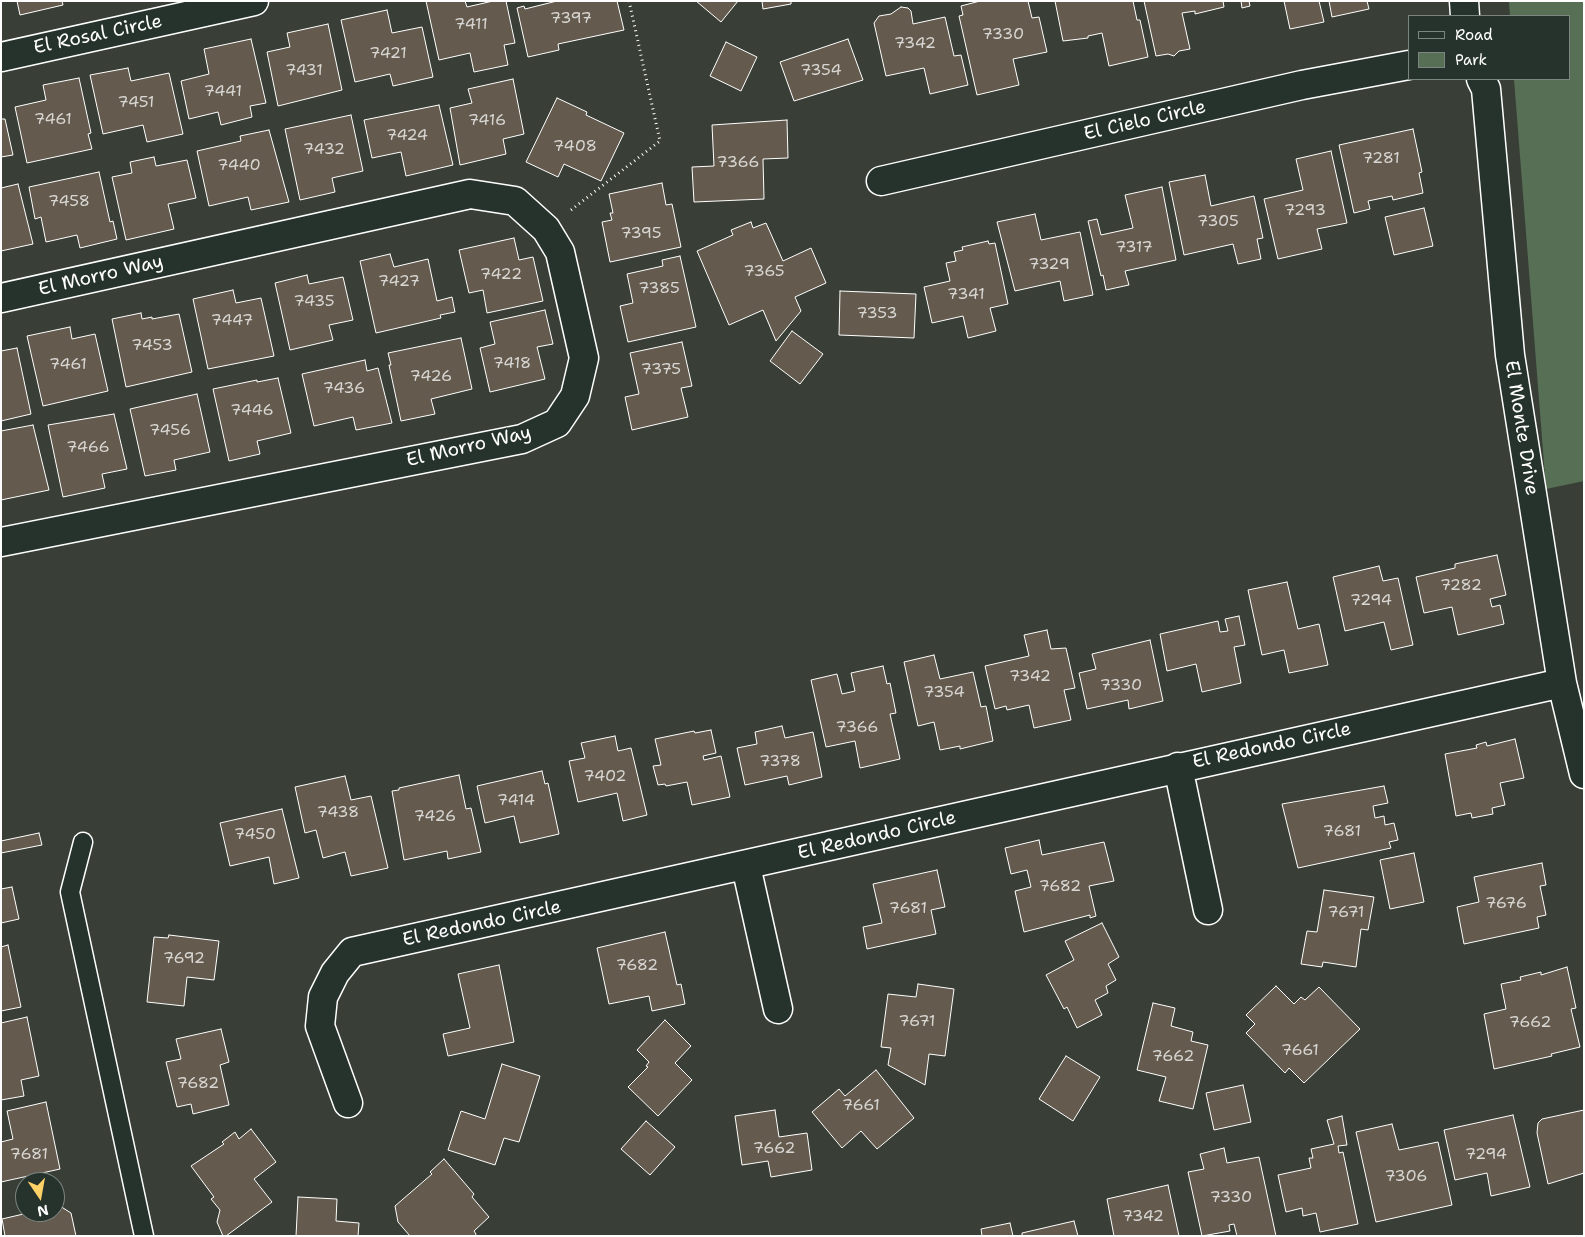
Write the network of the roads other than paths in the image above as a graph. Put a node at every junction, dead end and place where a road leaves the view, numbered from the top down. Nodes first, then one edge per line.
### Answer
1 (254, 1) edge
2 (1464, 1) edge
3 (1465, 15) edge
4 (1, 57) edge
5 (1408, 65) edge
6 (1482, 80) edge
7 (881, 181) dead end
8 (1, 298) edge
9 (1, 542) edge
10 (1562, 683) junction
11 (1178, 767) junction
12 (1584, 774) edge
13 (83, 842) dead end
14 (746, 866) junction
15 (1208, 910) dead end
16 (778, 1009) dead end
17 (348, 1102) dead end
18 (144, 1236) edge

1 - 4 street, El Rosal Circle
2 - 3 street
5 - 7 street, El Cielo Circle
6 - 10 street, El Monte Drive
8 - 9 street, El Morro Way
10 - 11 street, El Redondo Circle
10 - 12 street, El Monte Drive
11 - 14 street, El Redondo Circle
11 - 15 street
13 - 18 lane
14 - 16 street
14 - 17 street, El Redondo Circle

